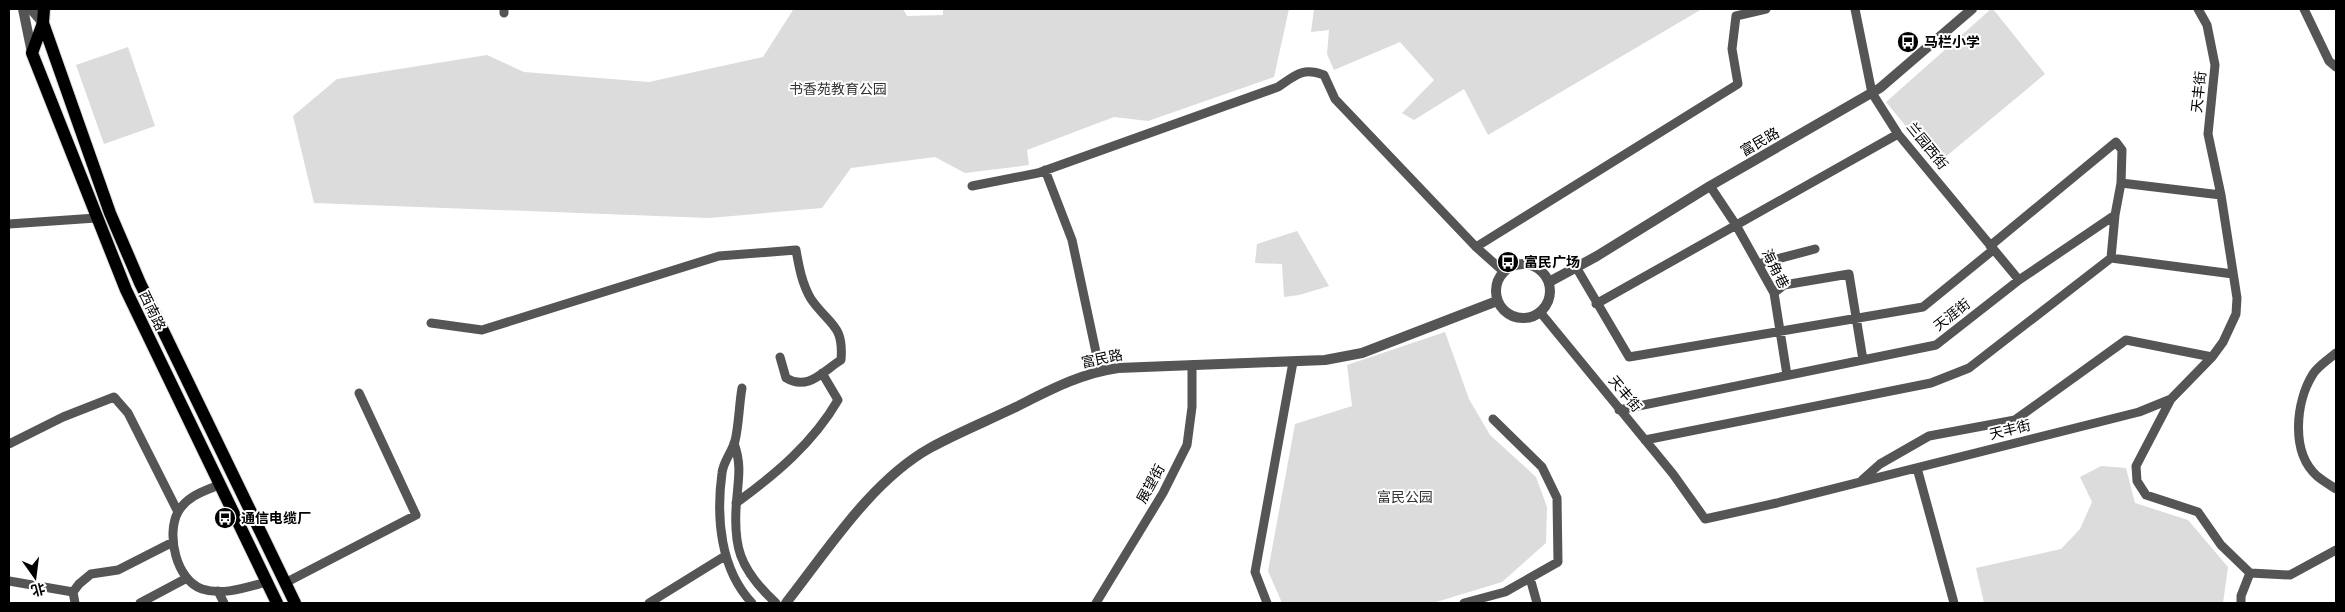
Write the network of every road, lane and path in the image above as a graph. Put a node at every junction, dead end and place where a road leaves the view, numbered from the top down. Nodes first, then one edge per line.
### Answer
1 (23, 9) edge
2 (31, 9) edge
3 (44, 9) edge
4 (1766, 9) edge
5 (1855, 9) edge
6 (1972, 9) edge
7 (2198, 9) edge
8 (2304, 9) edge
9 (43, 23) junction
10 (32, 53) junction
11 (2336, 67) edge
12 (1872, 93) junction
13 (1898, 134) junction
14 (1045, 170) junction
15 (2121, 183) junction
16 (972, 186) dead end
17 (1710, 186) junction
18 (2221, 195) junction
19 (2115, 215) junction
20 (96, 218) junction
21 (9, 224) edge
22 (1736, 225) junction
23 (1476, 247) junction
24 (1992, 248) junction
25 (1815, 249) dead end
26 (2111, 258) junction
27 (1758, 264) junction
28 (1576, 267) junction
29 (1504, 272) junction
30 (2233, 274) junction
31 (2019, 280) junction
32 (1549, 282) junction
33 (1774, 292) junction
34 (1497, 300) junction
35 (1596, 304) junction
36 (1540, 312) junction
37 (1857, 318) junction
38 (430, 323) dead end
39 (1781, 331) junction
40 (2336, 353) edge
41 (780, 357) dead end
42 (2212, 357) junction
43 (1863, 360) junction
44 (1293, 362) junction
45 (1192, 365) junction
46 (1100, 371) junction
47 (822, 373) junction
48 (1787, 375) junction
49 (742, 388) dead end
50 (359, 393) dead end
51 (2170, 399) junction
52 (1619, 410) junction
53 (1492, 419) dead end
54 (1645, 440) junction
55 (734, 442) junction
56 (9, 444) edge
57 (1917, 468) junction
58 (1860, 482) junction
59 (219, 485) junction
60 (2336, 489) edge
61 (736, 503) junction
62 (178, 512) junction
63 (173, 542) junction
64 (2336, 550) edge
65 (725, 556) junction
66 (2250, 573) junction
67 (187, 578) junction
68 (1530, 578) junction
69 (9, 581) edge
70 (267, 582) junction
71 (285, 583) junction
72 (218, 591) junction
73 (73, 592) junction
74 (75, 603) edge
75 (140, 603) edge
76 (224, 603) edge
77 (277, 603) edge
78 (295, 603) edge
79 (649, 603) edge
80 (752, 603) edge
81 (776, 603) edge
82 (786, 603) edge
83 (1095, 603) edge
84 (1267, 603) edge
85 (1464, 603) edge
86 (1537, 603) edge
87 (1954, 603) edge
88 (2241, 603) edge

1 - 10 street
2 - 9 street
3 - 9 main road, 西南路
4 - 23 street
5 - 12 street, 兰园西街
6 - 12 street, 富民路
7 - 18 street, 天丰街
8 - 11 street
9 - 10 main road, 西南路
9 - 71 main road, 西南路
10 - 20 main road, 西南路
12 - 13 street, 兰园西街
12 - 17 street, 富民路
13 - 22 street
13 - 24 street, 兰园西街
14 - 16 street
14 - 23 street
14 - 46 street
15 - 18 street
15 - 19 street
15 - 24 street
17 - 22 street, 海角巷
17 - 28 street, 富民路
18 - 30 street, 天丰街
19 - 26 street
19 - 31 street, 天涯街
20 - 21 street
20 - 59 main road, 西南路
22 - 27 street, 海角巷
22 - 35 street
23 - 29 street
24 - 31 street, 兰园西街
24 - 37 street
25 - 27 street
26 - 30 street
26 - 54 street
27 - 33 street, 海角巷
28 - 32 street, 富民路
28 - 35 street
29 - 32 street
29 - 34 street
30 - 42 street, 天丰街
31 - 43 street, 天涯街
32 - 36 street
33 - 37 street
33 - 39 street, 海角巷
34 - 36 street
34 - 44 street, 富民路
35 - 39 street
36 - 52 street, 天丰街
37 - 39 street
37 - 43 street
38 - 47 street
39 - 48 street, 海角巷
40 - 60 street
41 - 47 street
42 - 51 street, 天丰街
42 - 58 street
43 - 48 street, 天涯街
44 - 45 street, 富民路
44 - 84 street
45 - 46 street, 富民路
45 - 83 street, 展望街
46 - 82 street, 富民路
47 - 61 street
48 - 52 street, 天涯街
49 - 55 street
50 - 71 street
51 - 57 street, 天丰街
51 - 66 street
52 - 54 street, 天丰街
53 - 68 street
54 - 58 street, 天丰街
55 - 61 street
55 - 65 street
56 - 62 street
57 - 58 street, 天丰街
57 - 87 street
59 - 62 street
59 - 70 main road, 西南路
61 - 81 street
62 - 63 street
63 - 67 street
63 - 73 street
64 - 66 street
65 - 79 street
65 - 80 street
66 - 88 street
67 - 72 street
67 - 75 street
68 - 85 street
68 - 86 street
69 - 73 street
70 - 72 street
70 - 77 main road, 西南路
71 - 78 main road, 西南路
72 - 76 street
73 - 74 street

